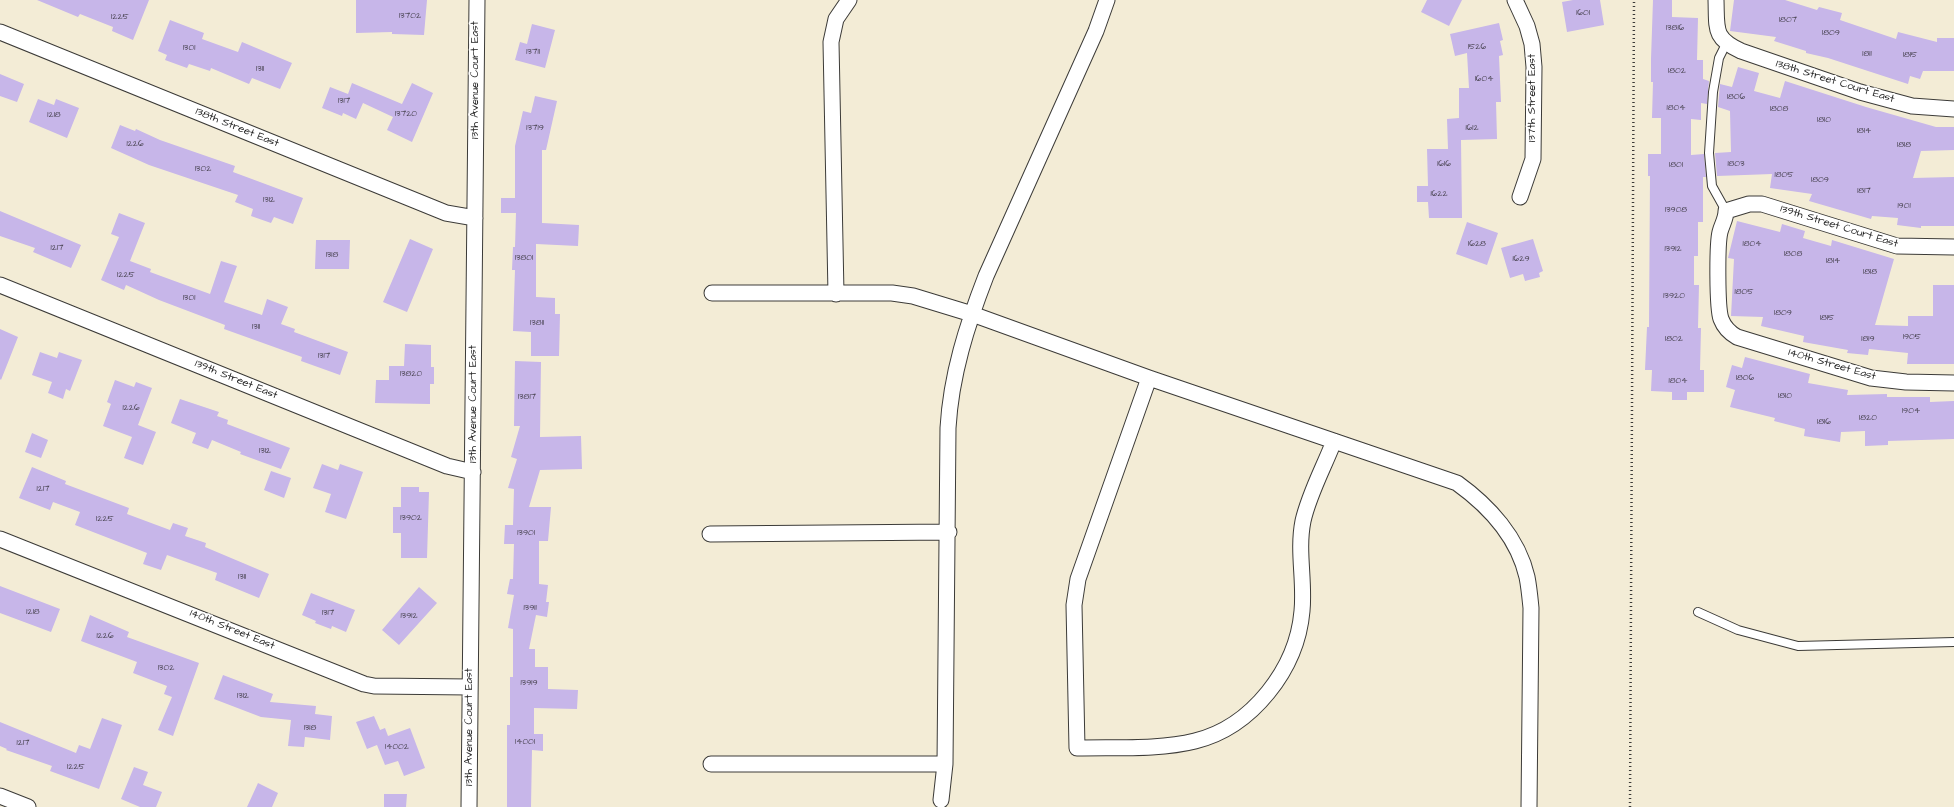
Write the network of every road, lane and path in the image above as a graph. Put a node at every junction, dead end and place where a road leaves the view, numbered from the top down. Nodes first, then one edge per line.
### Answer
1 (477, 0) edge
2 (849, 0) edge
3 (1107, 0) edge
4 (1515, 0) edge
5 (1634, 0) edge
6 (1716, 0) edge
7 (0, 32) edge
8 (1724, 41) junction
9 (1954, 108) edge
10 (1520, 197) dead end
11 (1726, 211) junction
12 (475, 218) junction
13 (1954, 247) edge
14 (0, 285) edge
15 (712, 293) dead end
16 (836, 294) junction
17 (972, 314) junction
18 (1149, 378) junction
19 (1954, 383) edge
20 (1334, 442) junction
21 (473, 472) junction
22 (949, 532) junction
23 (710, 534) dead end
24 (0, 539) edge
25 (1698, 612) dead end
26 (1954, 642) edge
27 (470, 687) junction
28 (711, 764) dead end
29 (945, 764) junction
30 (0, 796) edge
31 (940, 804) edge
32 (28, 807) edge
33 (469, 807) edge
34 (1529, 807) edge
35 (1630, 807) edge

1 - 12 street, 13th Avenue Court East
2 - 16 street
3 - 17 street
4 - 10 street, 137th Street East
5 - 35 path
6 - 8 street
7 - 12 street, 138th Street East
8 - 9 street, 138th Street Court East
8 - 11 lane
11 - 13 street, 139th Street Court East
11 - 19 street, 140th Street East
12 - 21 street, 13th Avenue Court East
14 - 21 street, 139th Street East
15 - 16 street
16 - 17 street
17 - 18 street
17 - 22 street
18 - 20 street
18 - 20 street
20 - 34 street
21 - 27 street, 13th Avenue Court East
22 - 23 street
22 - 29 street
24 - 27 street, 140th Street East
25 - 26 lane
27 - 33 street, 13th Avenue Court East
28 - 29 street
29 - 31 street
30 - 32 street

